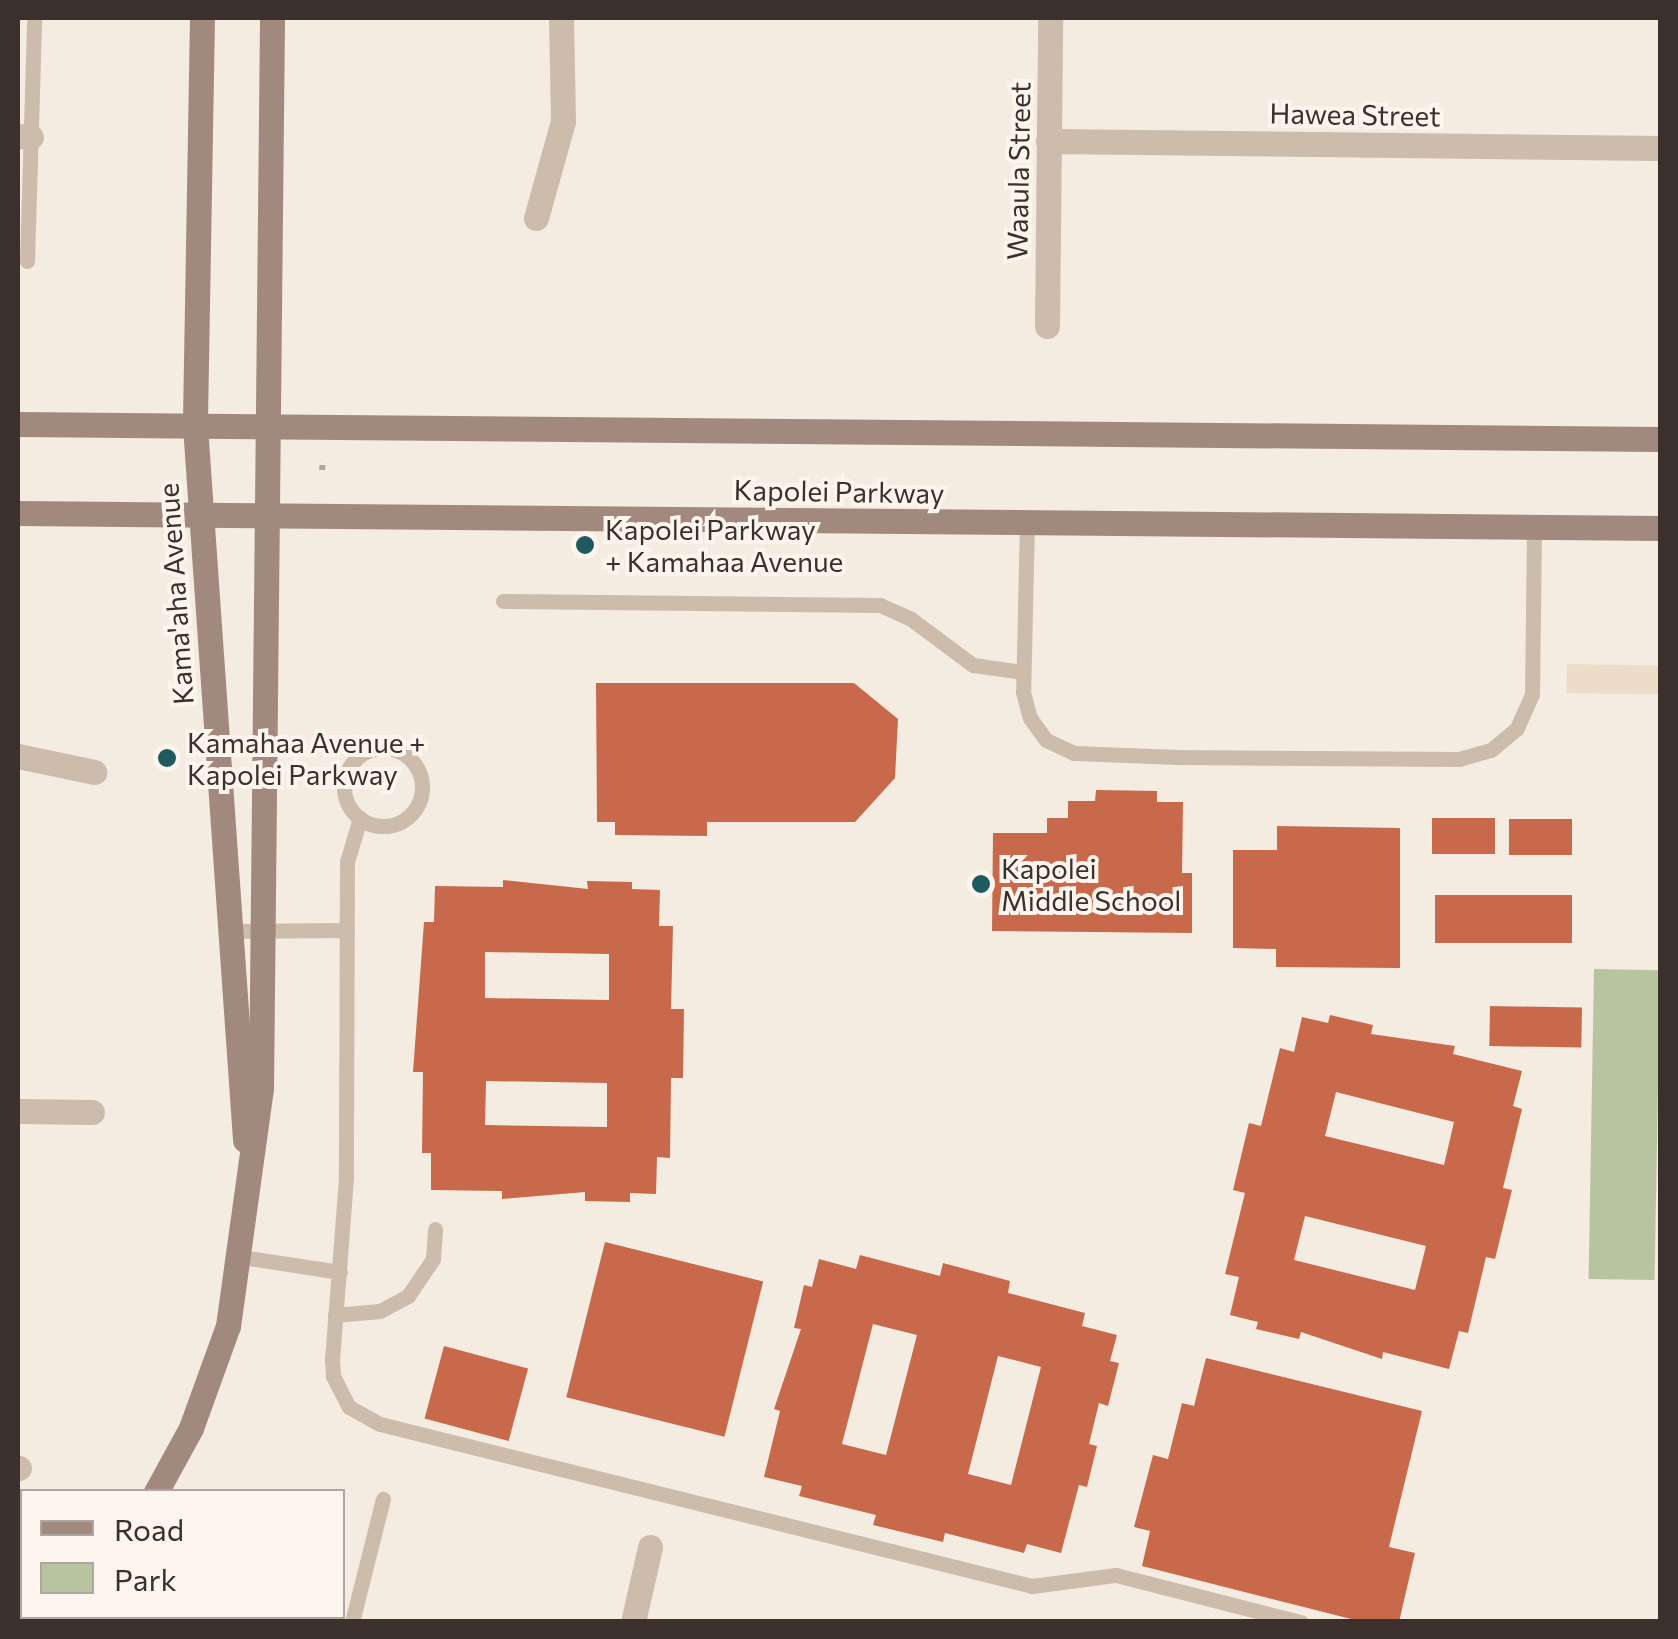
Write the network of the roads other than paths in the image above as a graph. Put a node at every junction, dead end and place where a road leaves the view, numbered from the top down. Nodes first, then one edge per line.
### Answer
1 (34, 18) edge
2 (202, 18) edge
3 (272, 18) edge
4 (562, 18) edge
5 (1050, 18) edge
6 (24, 136) edge
7 (1048, 141) junction
8 (1660, 148) edge
9 (536, 218) dead end
10 (27, 261) dead end
11 (1046, 326) dead end
12 (18, 424) edge
13 (194, 426) junction
14 (266, 426) junction
15 (1660, 438) edge
16 (18, 513) edge
17 (199, 515) junction
18 (264, 515) junction
19 (1027, 522) junction
20 (1534, 527) junction
21 (1660, 528) edge
22 (503, 602) dead end
23 (1023, 672) junction
24 (18, 756) edge
25 (94, 772) dead end
26 (360, 818) junction
27 (347, 930) junction
28 (227, 931) junction
29 (262, 931) junction
30 (18, 1111) edge
31 (92, 1112) dead end
32 (249, 1165) junction
33 (435, 1229) dead end
34 (242, 1257) junction
35 (340, 1272) junction
36 (335, 1315) junction
37 (157, 1489) edge
38 (383, 1500) dead end
39 (650, 1547) dead end
40 (352, 1622) edge
41 (632, 1622) edge
42 (1301, 1622) edge

1 - 6 lane
2 - 13 main road, Kama'aha Avenue
3 - 14 main road, Kama'aha Avenue
4 - 9 street
5 - 7 street, Waaula Street
6 - 10 lane
7 - 8 street, Hawea Street
7 - 11 street, Waaula Street
12 - 13 main road
13 - 14 main road
13 - 17 main road, Kama'aha Avenue
14 - 15 main road
14 - 18 main road, Kama'aha Avenue
16 - 17 main road, Kapolei Parkway
17 - 18 main road, Kapolei Parkway
17 - 28 main road, Kama'aha Avenue
18 - 19 main road, Kapolei Parkway
18 - 29 main road, Kama'aha Avenue
19 - 20 main road, Kapolei Parkway
19 - 23 lane
20 - 21 main road, Kapolei Parkway
20 - 23 lane
22 - 23 lane
24 - 25 street
26 - 26 lane
26 - 27 lane
27 - 29 lane
27 - 35 lane
28 - 29 lane
28 - 32 main road, Kama'aha Avenue
29 - 32 main road, Kama'aha Avenue
30 - 31 street
32 - 34 main road, Kama'aha Avenue
33 - 36 lane
34 - 35 lane
34 - 37 main road, Kama'aha Avenue
35 - 36 lane
36 - 42 lane
38 - 40 lane
39 - 41 street

